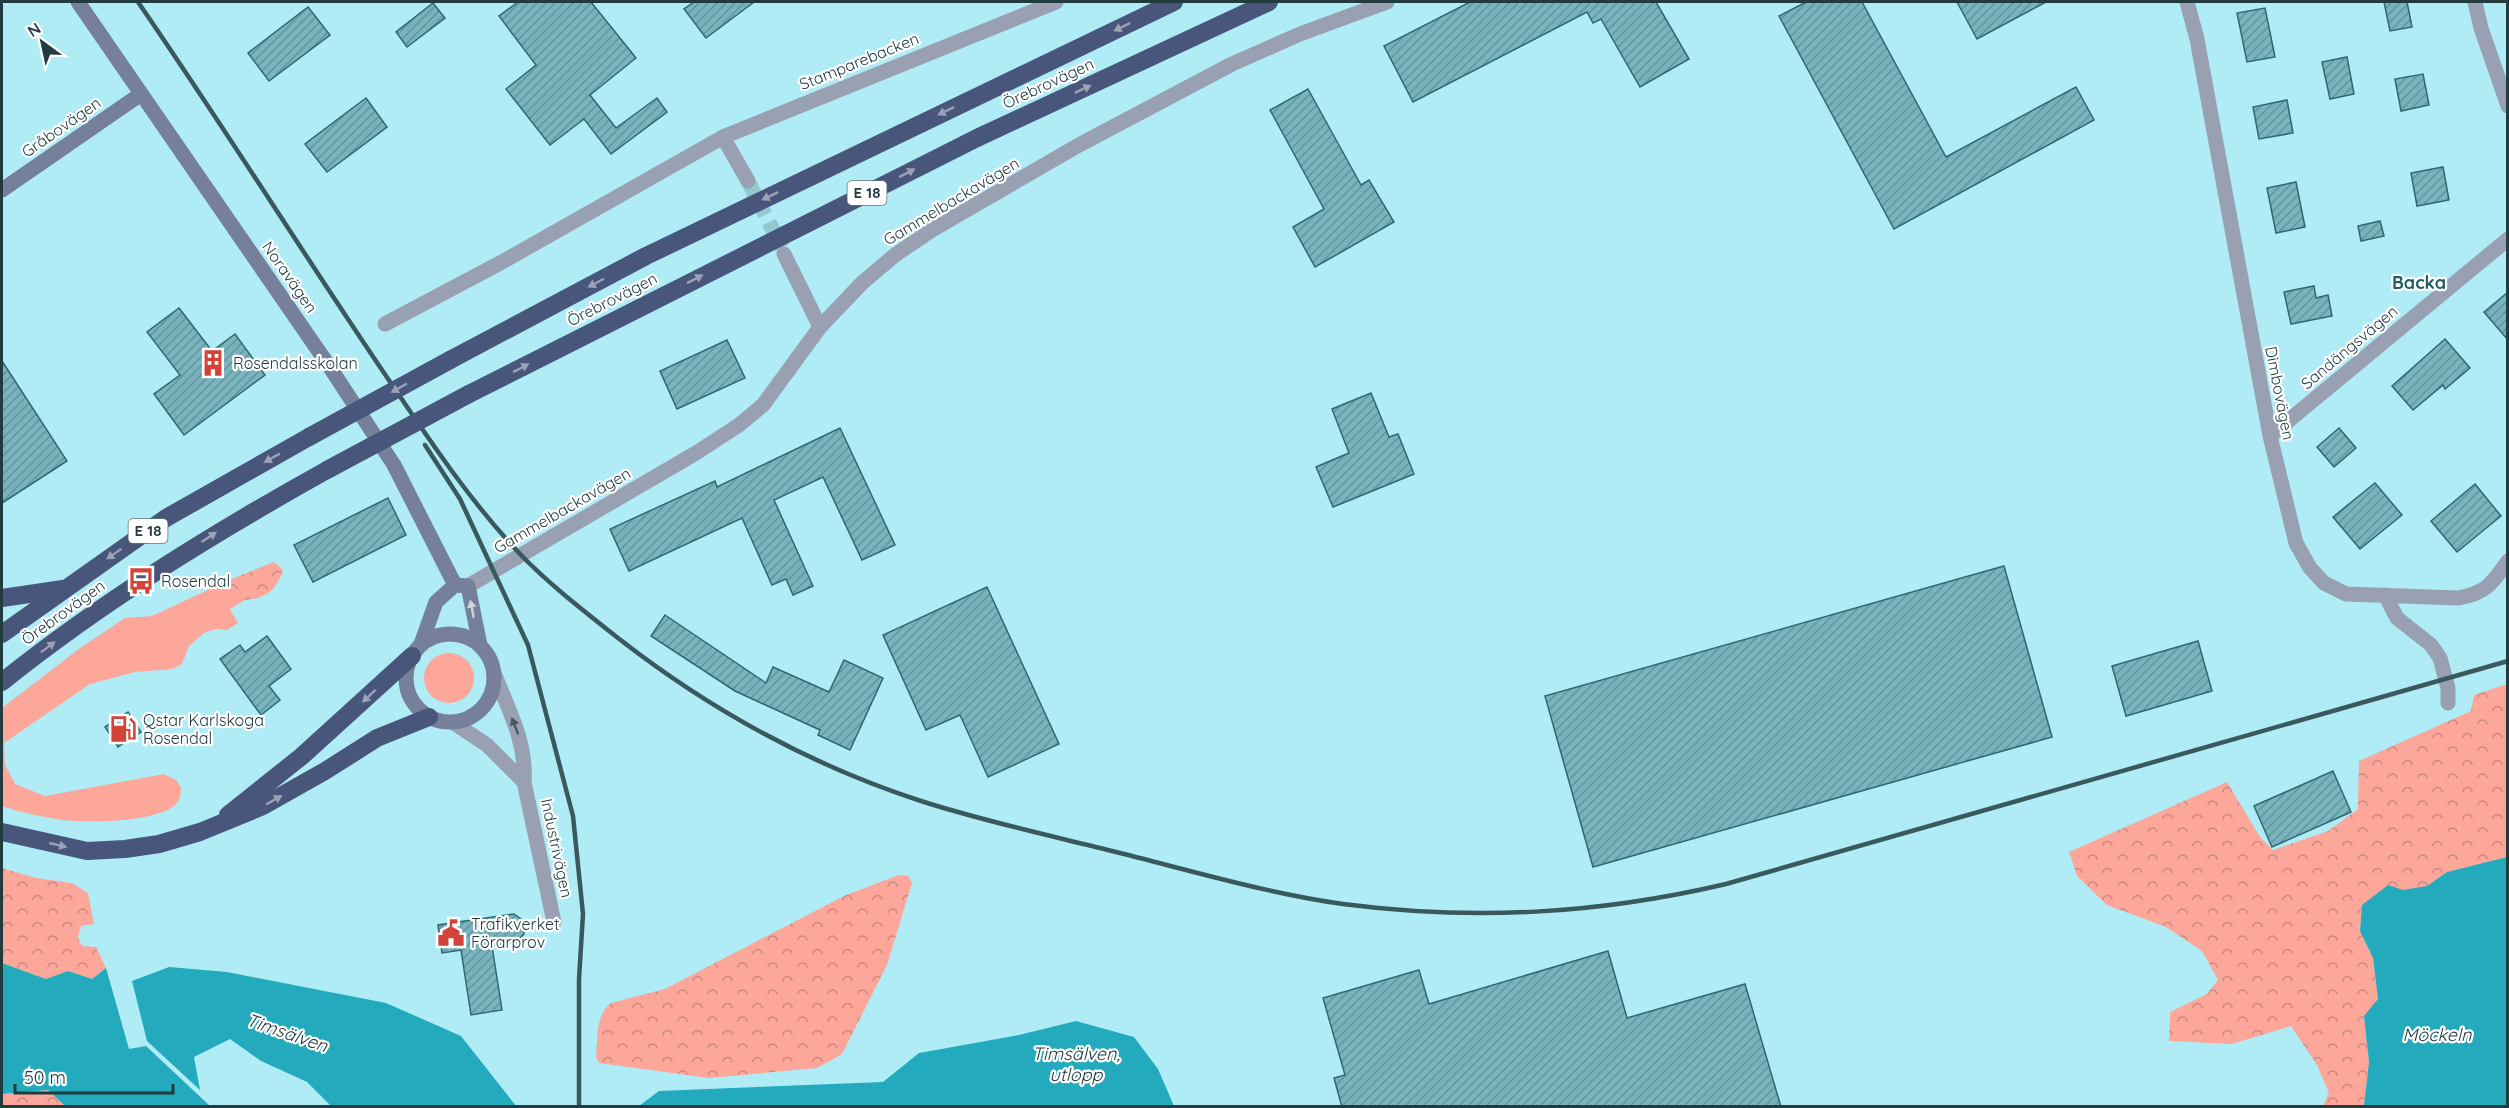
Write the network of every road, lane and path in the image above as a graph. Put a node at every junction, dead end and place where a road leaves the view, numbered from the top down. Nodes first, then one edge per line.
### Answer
1 (78, 2) edge
2 (1056, 2) edge
3 (1174, 2) edge
4 (1269, 2) edge
5 (1388, 2) edge
6 (2187, 2) edge
7 (2475, 2) edge
8 (141, 94) junction
9 (2508, 106) edge
10 (723, 137) junction
11 (748, 181) tunnel mouth
12 (2, 190) edge
13 (2508, 240) edge
14 (784, 254) tunnel mouth
15 (385, 324) dead end
16 (820, 327) junction
17 (2270, 436) junction
18 (2508, 561) edge
19 (461, 585) junction
20 (65, 588) junction
21 (2385, 595) junction
22 (2, 598) edge
23 (2, 634) edge
24 (480, 645) junction
25 (417, 650) junction
26 (494, 673) junction
27 (2, 682) edge
28 (2448, 703) dead end
29 (429, 717) junction
30 (454, 723) junction
31 (524, 782) junction
32 (220, 822) junction
33 (2, 831) edge
34 (554, 922) dead end

1 - 8 street, Noravägen
2 - 10 street, Stamparebacken
3 -> 20 highway, Örebrovägen / E 18, bridge
27 -> 4 highway, Örebrovägen / E 18, bridge
5 - 16 street, Gammelbackavägen
6 - 17 street, Dimbovägen
7 - 9 street
8 - 12 street, Gråbovägen
8 - 19 street, Noravägen
10 - 11 street
10 - 15 street, Stamparebacken
13 - 17 street, Sandängsvägen
14 - 16 street
16 - 19 street, Gammelbackavägen
17 - 21 street, Dimbovägen
18 - 21 street, Dimbovägen
24 -> 19 street, Noravägen
19 - 25 street
20 - 22 highway
20 - 23 highway, Örebrovägen / E 18
21 - 28 street
24 - 25 street
24 - 26 street
25 - 29 street
25 -> 32 highway
26 - 30 street
31 -> 26 street, Industrivägen
29 - 30 street
32 -> 29 highway
30 - 31 street, Industrivägen
31 - 34 street, Industrivägen
33 -> 32 highway

